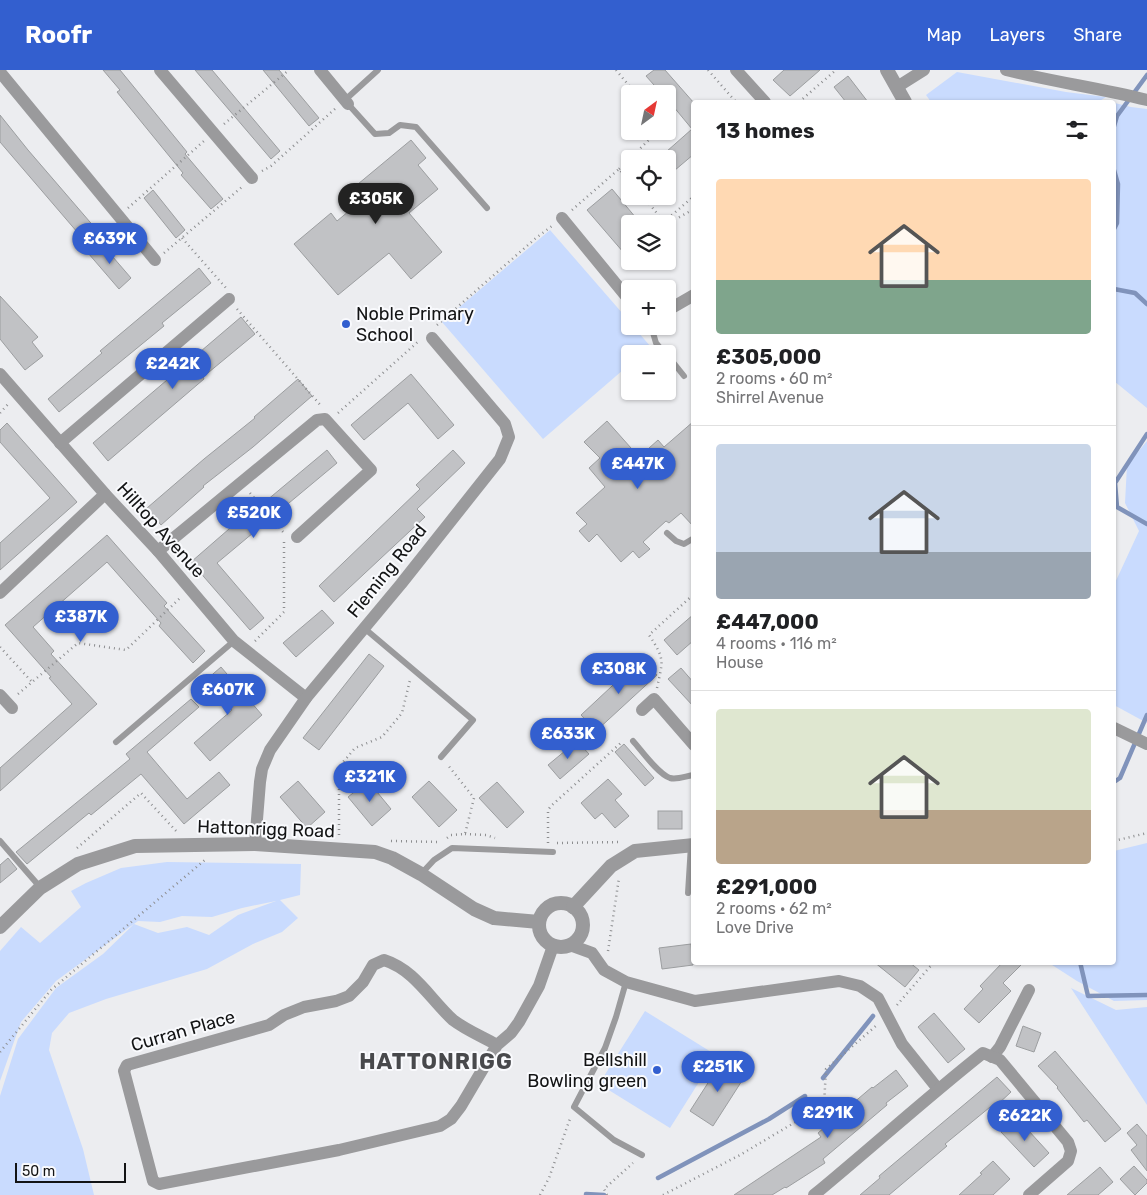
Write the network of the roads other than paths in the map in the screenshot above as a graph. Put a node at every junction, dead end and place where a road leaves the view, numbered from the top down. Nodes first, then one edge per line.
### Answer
1 (160, 70) edge
2 (320, 70) edge
3 (378, 70) edge
4 (736, 70) edge
5 (887, 70) edge
6 (924, 70) edge
7 (1006, 70) edge
8 (0, 72) edge
9 (897, 88) junction
10 (762, 100) edge
11 (904, 100) edge
12 (1147, 100) edge
13 (347, 102) junction
14 (252, 178) dead end
15 (487, 208) dead end
16 (562, 218) road end
17 (156, 260) dead end
18 (621, 290) edge
19 (691, 297) edge
20 (229, 299) road end
21 (676, 305) edge
22 (429, 335) road end
23 (676, 367) edge
24 (0, 374) edge
25 (684, 376) dead end
26 (60, 443) junction
27 (105, 494) junction
28 (667, 533) dead end
29 (297, 536) dead end
30 (691, 540) edge
31 (158, 551) junction
32 (0, 593) edge
33 (364, 628) junction
34 (234, 641) junction
35 (306, 698) junction
36 (642, 710) dead end
37 (1119, 730) edge
38 (633, 741) road end
39 (116, 742) dead end
40 (691, 742) edge
41 (1147, 744) edge
42 (442, 757) road end
43 (691, 776) edge
44 (0, 841) edge
45 (255, 844) junction
46 (691, 845) edge
47 (550, 852) road end
48 (691, 857) edge
49 (421, 874) junction
50 (40, 888) junction
51 (688, 893) dead end
52 (573, 907) junction
53 (539, 922) junction
54 (0, 927) edge
55 (570, 945) junction
56 (553, 946) junction
57 (626, 982) junction
58 (1029, 990) dead end
59 (497, 1045) junction
60 (992, 1057) junction
61 (938, 1089) junction
62 (642, 1155) road end
63 (814, 1195) edge
64 (1029, 1195) edge

1 - 14 street
2 - 13 street
3 - 13 lane
4 - 10 street
5 - 9 street
6 - 9 street
7 - 12 street
8 - 17 street
9 - 11 street
13 - 15 lane
16 - 18 street
19 - 21 street
20 - 26 street
22 - 33 street, Fleming Road
23 - 25 lane
24 - 26 street, Hilltop Avenue
26 - 27 street, Hilltop Avenue
27 - 31 street, Hilltop Avenue
27 - 32 street
28 - 30 lane
29 - 31 street
31 - 34 street, Hilltop Avenue
33 - 35 street, Fleming Road
33 - 42 lane
34 - 35 street, Hilltop Avenue
34 - 39 lane
35 - 45 street, Fleming Road
36 - 40 street
37 - 41 street
38 - 43 lane
44 - 50 lane
45 - 49 street, Hattonrigg Road
45 - 50 street, Hattonrigg Road
46 - 52 street
47 - 49 lane
48 - 51 lane
49 - 53 street, Hattonrigg Road
50 - 54 street, Hattonrigg Road
52 - 53 street
52 - 55 street
53 - 56 street
55 - 56 street
55 - 57 street
56 - 59 street, Curran Place
57 - 61 street
57 - 62 lane
58 - 60 street
59 - 59 street, Curran Place
60 - 61 street
60 - 64 street
61 - 63 street

